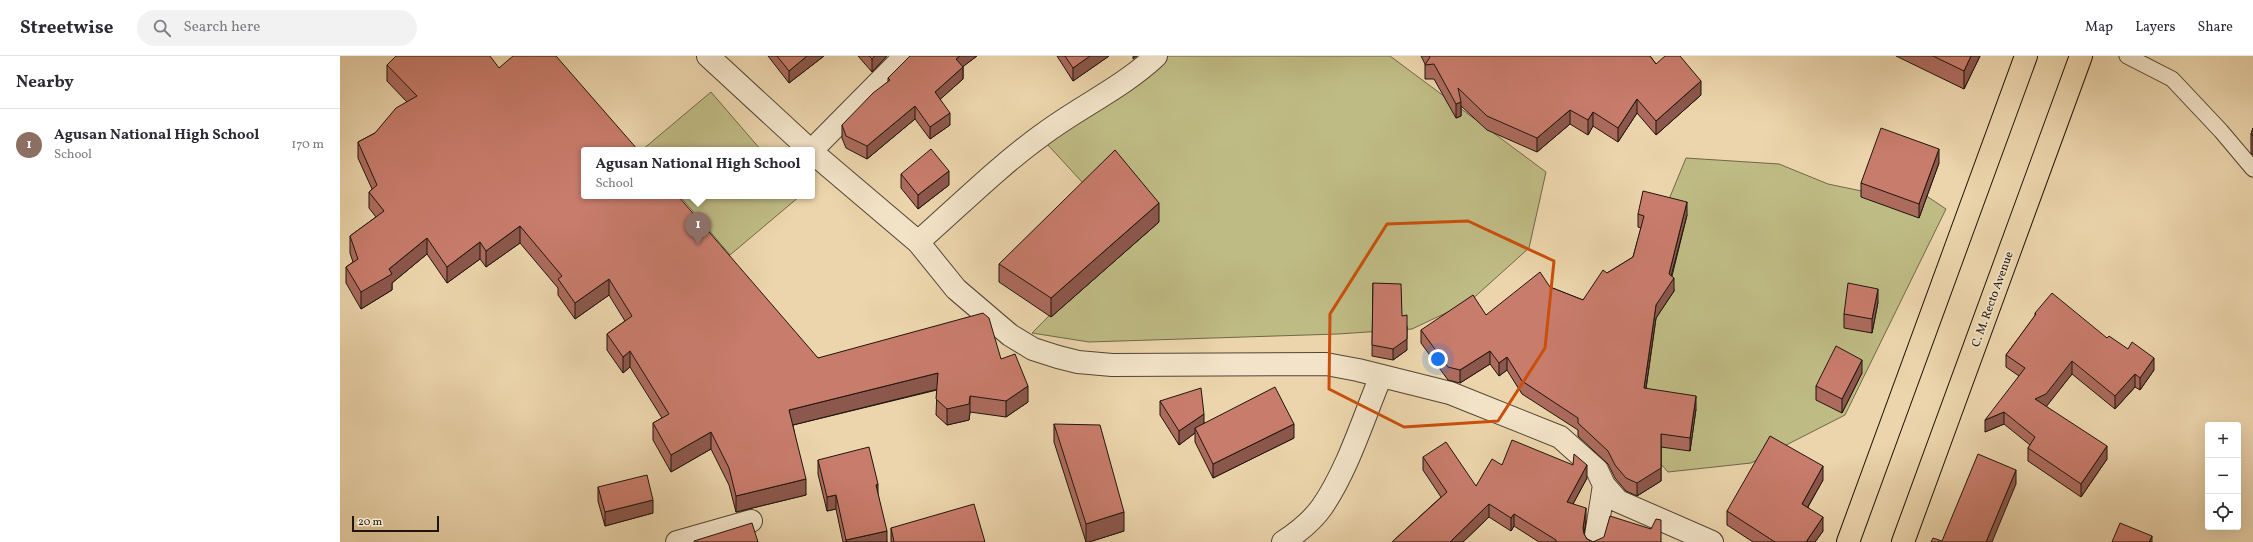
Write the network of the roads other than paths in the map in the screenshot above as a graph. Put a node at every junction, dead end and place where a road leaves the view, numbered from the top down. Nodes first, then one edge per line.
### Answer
1 (905, 56) edge
2 (1156, 56) edge
3 (2026, 56) edge
4 (2081, 56) edge
5 (2127, 56) edge
6 (721, 60) edge
7 (807, 147) edge
8 (815, 147) edge
9 (815, 154) edge
10 (2253, 169) edge
11 (918, 242) junction
12 (1381, 376) junction
13 (1604, 485) junction
14 (751, 521) dead end
15 (677, 542) edge
16 (1283, 542) edge
17 (1595, 542) edge
18 (1712, 542) edge
19 (1848, 542) edge
20 (1903, 542) edge

1 - 8 street
2 - 11 street
3 - 19 highway
4 - 20 highway, C. M. Recto Avenue
5 - 10 lane
6 - 7 street
9 - 11 street
11 - 12 street
12 - 13 street
12 - 16 street
13 - 17 street
13 - 18 street
14 - 15 street

